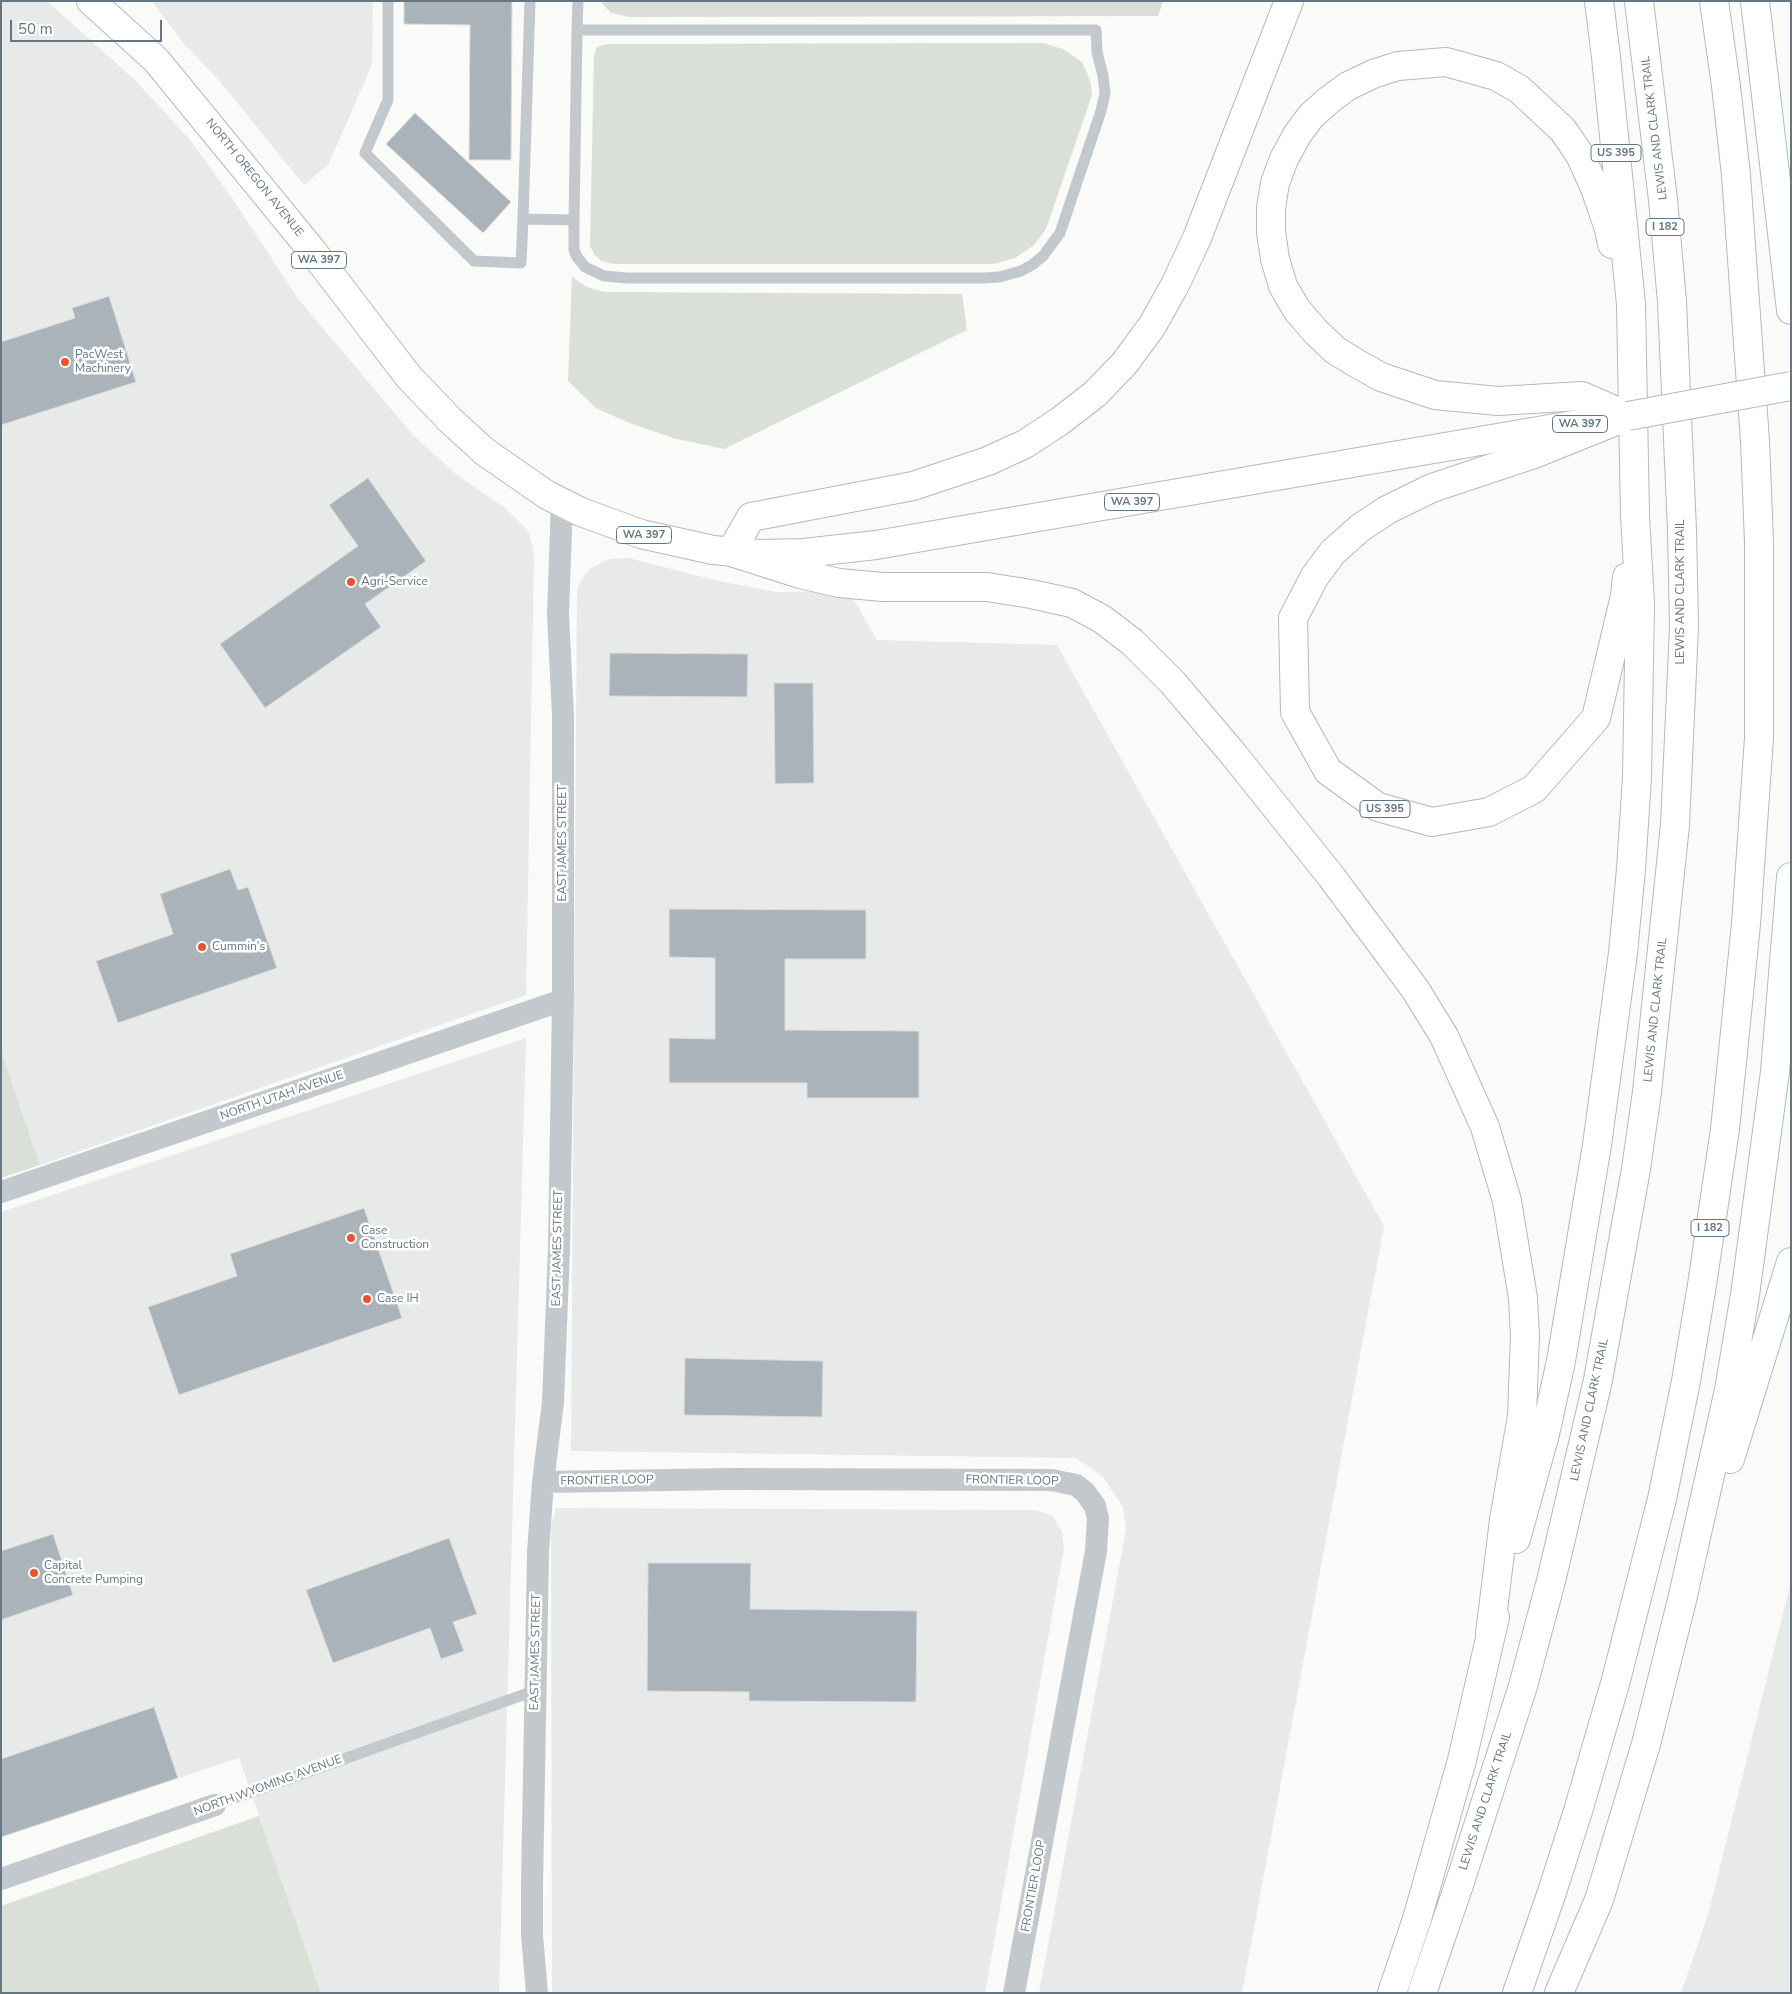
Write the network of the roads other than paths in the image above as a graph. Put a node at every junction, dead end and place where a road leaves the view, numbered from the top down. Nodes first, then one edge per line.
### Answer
1 (91, 1) edge
2 (388, 1) edge
3 (530, 1) edge
4 (578, 1) edge
5 (1289, 1) edge
6 (1599, 1) edge
7 (1639, 1) edge
8 (1714, 1) edge
9 (1755, 1) edge
10 (577, 30) junction
11 (524, 219) junction
12 (574, 220) junction
13 (1631, 304) junction
14 (1791, 307) edge
15 (1791, 386) edge
16 (1628, 416) junction
17 (1533, 444) junction
18 (562, 502) junction
19 (1635, 516) junction
20 (731, 552) junction
21 (1791, 877) edge
22 (563, 1000) junction
23 (1, 1192) edge
24 (1791, 1262) edge
25 (544, 1482) junction
26 (1682, 1600) junction
27 (1490, 1634) junction
28 (534, 1691) junction
29 (215, 1804) joint
30 (1, 1879) edge
31 (537, 1993) edge
32 (1014, 1993) edge
33 (1392, 1993) edge
34 (1422, 1993) edge
35 (1517, 1993) edge
36 (1559, 1993) edge

1 - 18 main road, NORTH OREGON AVENUE / WA 397
2 - 11 lane
3 - 11 lane
4 - 10 lane
5 - 20 main road
6 - 13 main road, US 395
7 - 34 main road, LEWIS AND CLARK TRAIL / I 182
8 - 35 main road, I 182
9 - 14 main road
10 - 12 lane
10 - 12 lane
11 - 12 lane
13 - 16 main road
13 - 19 main road, US 395
15 - 16 main road, US 395, bridge
16 - 17 main road, US 395
17 - 19 main road, US 395
17 - 20 main road, WA 397
18 - 20 main road, WA 397
18 - 22 street, EAST JAMES STREET
19 - 27 main road
20 - 27 main road
21 - 26 main road
22 - 23 street, NORTH UTAH AVENUE
22 - 25 street, EAST JAMES STREET
24 - 26 main road
25 - 28 street, EAST JAMES STREET
25 - 32 street, FRONTIER LOOP
26 - 36 main road
27 - 33 main road
28 - 29 lane, NORTH WYOMING AVENUE
28 - 31 street, EAST JAMES STREET
29 - 30 street, NORTH WYOMING AVENUE

